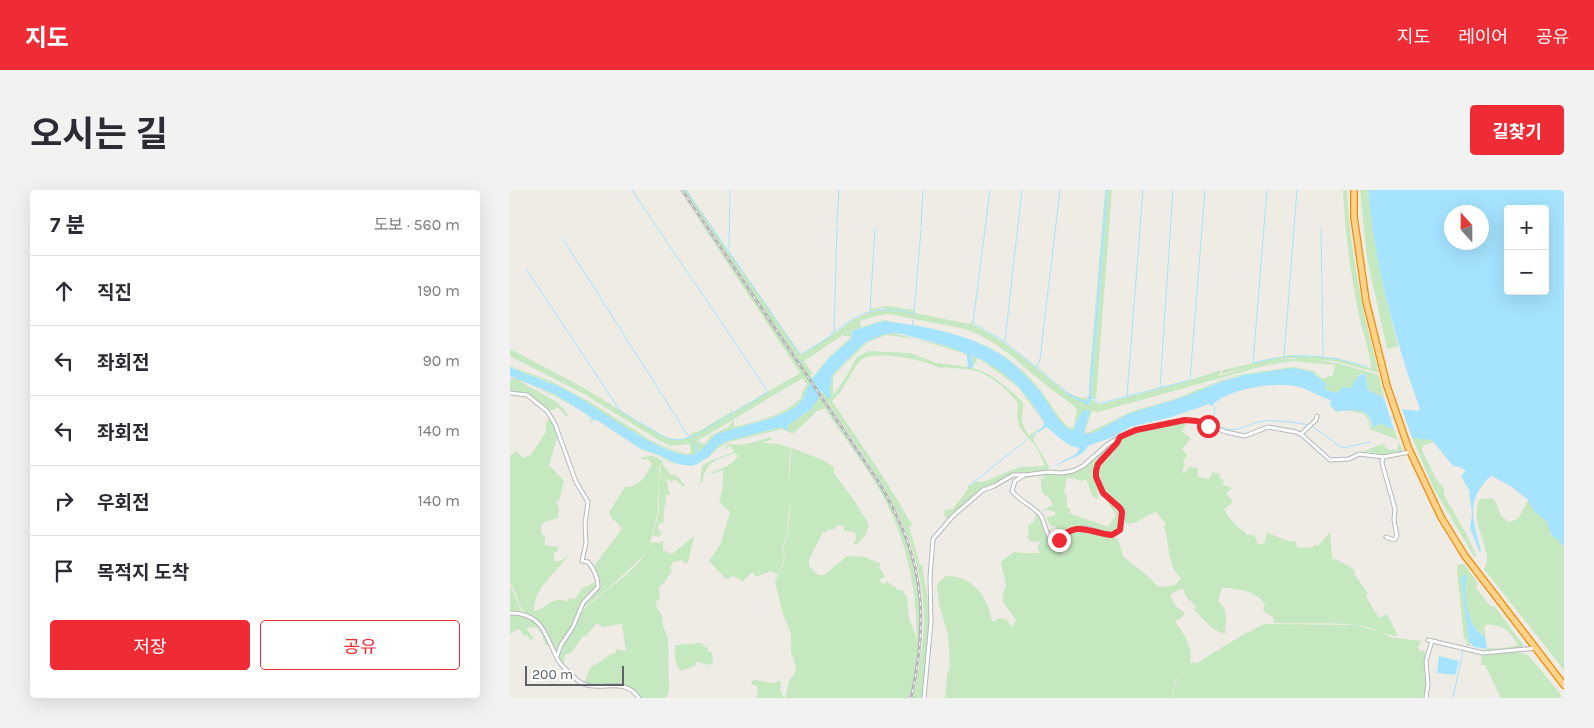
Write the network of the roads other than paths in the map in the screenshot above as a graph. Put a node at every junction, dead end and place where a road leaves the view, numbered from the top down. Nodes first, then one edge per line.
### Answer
1 (1354, 190) edge
2 (510, 393) edge
3 (1316, 416) dead end
4 (1301, 434) junction
5 (1120, 437) junction
6 (1409, 450) junction
7 (1383, 457) junction
8 (1025, 475) junction
9 (1386, 537) dead end
10 (510, 613) edge
11 (1536, 648) junction
12 (556, 656) junction
13 (1542, 656) junction
14 (1564, 680) edge
15 (1564, 685) edge
16 (639, 698) edge
17 (924, 698) edge
18 (1426, 698) edge

1 - 6 highway
2 - 12 street
3 - 4 street
4 - 5 street
4 - 7 street
5 - 8 street
5 - 8 street
6 - 7 street
6 - 11 highway
7 - 9 street
8 - 17 street
10 - 12 street
11 - 13 highway
11 - 18 street
12 - 16 street
13 - 14 highway
13 - 15 highway

